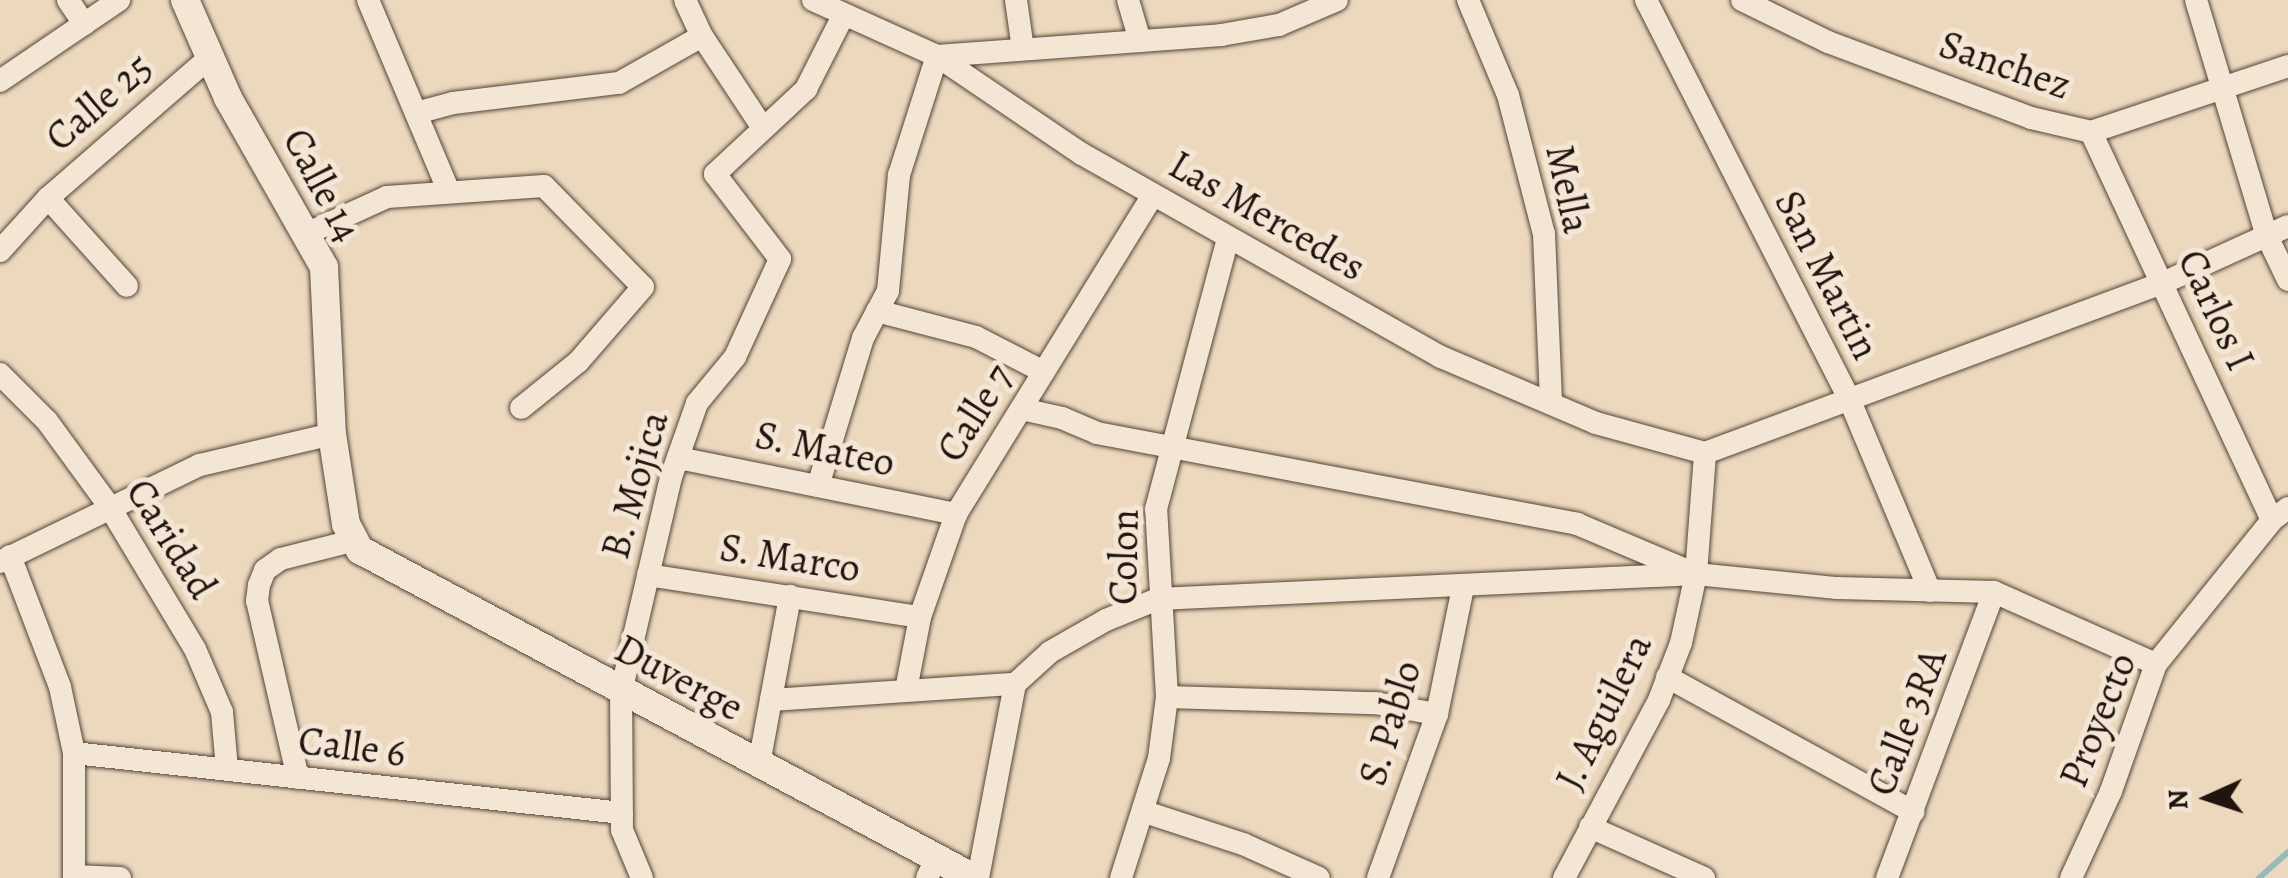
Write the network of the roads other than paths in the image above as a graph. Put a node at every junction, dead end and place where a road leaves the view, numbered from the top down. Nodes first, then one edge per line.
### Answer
1 (68, 0) edge
2 (119, 0) edge
3 (185, 0) edge
4 (368, 0) edge
5 (685, 0) edge
6 (813, 0) edge
7 (1016, 0) edge
8 (1128, 0) edge
9 (1337, 0) edge
10 (1468, 0) edge
11 (1646, 0) edge
12 (2196, 0) edge
13 (1758, 3) edge
14 (843, 16) junction
15 (84, 24) junction
16 (702, 36) junction
17 (1140, 41) junction
18 (1023, 50) junction
19 (937, 56) junction
20 (210, 57) junction
21 (2288, 66) edge
22 (0, 81) edge
23 (2220, 88) junction
24 (416, 113) junction
25 (763, 128) junction
26 (2092, 132) junction
27 (448, 192) junction
28 (1152, 194) junction
29 (48, 198) junction
30 (2277, 230) edge
31 (306, 234) junction
32 (1228, 238) junction
33 (0, 251) edge
34 (2288, 280) edge
35 (2162, 284) junction
36 (127, 286) dead end
37 (877, 311) junction
38 (1044, 372) junction
39 (0, 374) edge
40 (1850, 402) junction
41 (1551, 403) junction
42 (521, 408) dead end
43 (1022, 409) junction
44 (332, 434) junction
45 (1174, 446) junction
46 (1705, 453) junction
47 (678, 458) junction
48 (818, 486) junction
49 (110, 506) junction
50 (956, 514) junction
51 (2280, 514) edge
52 (352, 541) junction
53 (5, 559) edge
54 (1696, 574) junction
55 (648, 575) junction
56 (1464, 587) junction
57 (1930, 591) junction
58 (1994, 592) junction
59 (790, 596) junction
60 (1158, 599) junction
61 (920, 617) junction
62 (2156, 664) junction
63 (1667, 677) junction
64 (1015, 684) junction
65 (906, 690) junction
66 (620, 692) junction
67 (1167, 696) junction
68 (771, 700) junction
69 (1437, 714) junction
70 (74, 753) junction
71 (759, 764) junction
72 (227, 769) junction
73 (298, 778) junction
74 (1144, 812) junction
75 (1914, 812) junction
76 (622, 822) junction
77 (1590, 826) junction
78 (932, 868) edge
79 (633, 875) edge
80 (74, 877) edge
81 (120, 878) edge
82 (976, 878) edge
83 (1121, 878) edge
84 (1319, 878) edge
85 (1378, 878) edge
86 (1564, 878) edge
87 (1704, 878) edge
88 (1887, 878) edge
89 (2071, 878) edge

1 - 15 street
2 - 15 street
3 - 20 street, Calle 14
4 - 24 street
5 - 16 street
6 - 14 street, Las Mercedes
7 - 18 street
8 - 17 street
9 - 17 street
10 - 41 street, Mella
11 - 40 street, San Martin
12 - 23 street
13 - 26 street, Sanchez
14 - 19 street, Las Mercedes
14 - 25 street
15 - 22 street
16 - 24 street
16 - 25 street
17 - 18 street
18 - 19 street
19 - 28 street, Las Mercedes
19 - 37 street
20 - 29 street, Calle 25
20 - 31 street, Calle 14
21 - 23 street, Sanchez
23 - 26 street, Sanchez
23 - 30 street
24 - 27 street
25 - 47 street, B. Mojica
26 - 35 street, Carlos I
27 - 31 street
27 - 42 street
28 - 32 street, Las Mercedes
28 - 38 street, Calle 7
29 - 33 street, Calle 25
29 - 36 street
30 - 34 street
30 - 35 street
31 - 44 street, Calle 14
32 - 41 street, Las Mercedes
32 - 45 street, Colon
35 - 40 street
35 - 51 street, Carlos I
37 - 38 street
37 - 48 street
38 - 43 street, Calle 7
39 - 49 street, Caridad
40 - 46 street
40 - 57 street, San Martin
41 - 46 street, Las Mercedes
43 - 45 street
43 - 50 street, Calle 7
44 - 49 street
44 - 52 street, Calle 14
45 - 54 street
45 - 60 street, Colon
46 - 54 street, J. Aguilera
47 - 48 street, S. Mateo
47 - 55 street, B. Mojica
48 - 50 street, S. Mateo
49 - 53 street
49 - 72 street, Caridad
50 - 61 street, Calle 7
51 - 62 street, Proyecto
52 - 66 street, Duverge
52 - 73 street
53 - 70 street
54 - 56 street
54 - 57 street
54 - 63 street, J. Aguilera
55 - 59 street, S. Marco
55 - 66 street, B. Mojica
56 - 60 street
56 - 69 street, S. Pablo
57 - 58 street
58 - 62 street
58 - 75 street, Calle 3RA
59 - 61 street, S. Marco
59 - 68 street
60 - 64 street
60 - 67 street, Colon
61 - 65 street, Calle 7
62 - 89 street, Proyecto
63 - 75 street
63 - 77 street, J. Aguilera
64 - 65 street
64 - 82 street
65 - 68 street
66 - 71 street, Duverge
66 - 76 street, B. Mojica
67 - 69 street
67 - 74 street, Colon
68 - 71 street
69 - 85 street, S. Pablo
70 - 72 street, Calle 6
70 - 80 street
71 - 78 street, Duverge
72 - 73 street, Calle 6
73 - 76 street, Calle 6
74 - 83 street, Colon
74 - 84 street
75 - 88 street, Calle 3RA
76 - 79 street
77 - 86 street, J. Aguilera
77 - 87 street
78 - 82 street, Duverge
80 - 81 street

